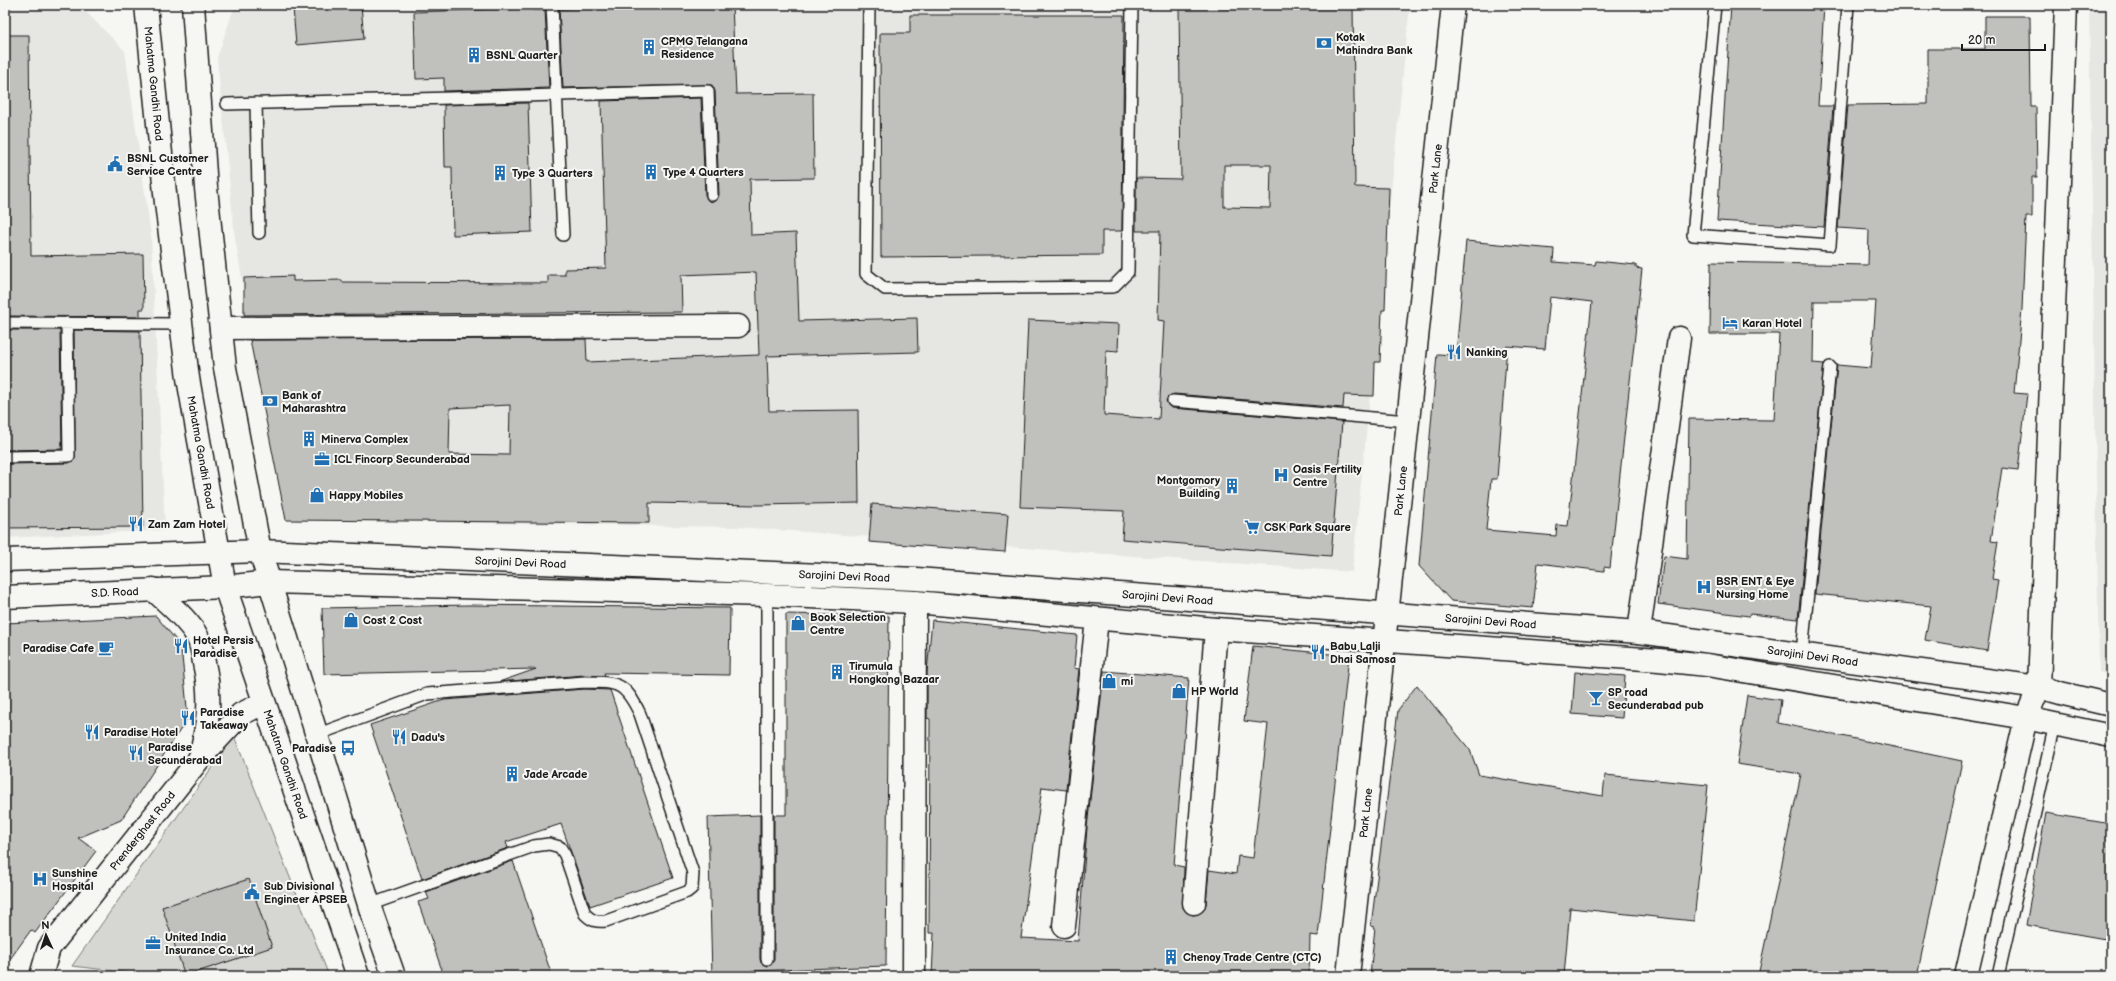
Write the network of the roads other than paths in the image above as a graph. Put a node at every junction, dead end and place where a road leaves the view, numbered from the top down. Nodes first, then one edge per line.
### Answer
1 (146, 5) edge
2 (193, 5) edge
3 (552, 5) edge
4 (869, 5) edge
5 (1132, 5) edge
6 (1452, 5) edge
7 (1715, 5) edge
8 (1848, 5) edge
9 (2066, 5) edge
10 (556, 95) junction
11 (256, 103) junction
12 (227, 104) dead end
13 (712, 195) dead end
14 (259, 233) dead end
15 (563, 235) dead end
16 (5, 322) edge
17 (67, 323) junction
18 (181, 324) junction
19 (738, 326) dead end
20 (221, 328) junction
21 (1679, 338) dead end
22 (1830, 367) dead end
23 (1173, 401) dead end
24 (1408, 421) junction
25 (5, 457) edge
26 (218, 551) junction
27 (260, 551) junction
28 (5, 560) edge
29 (269, 582) junction
30 (225, 587) junction
31 (153, 589) junction
32 (767, 596) junction
33 (5, 597) edge
34 (915, 602) junction
35 (1388, 614) junction
36 (1097, 619) junction
37 (1216, 629) junction
38 (1639, 632) junction
39 (1385, 641) junction
40 (1802, 653) junction
41 (2038, 687) junction
42 (264, 702) junction
43 (2111, 705) edge
44 (2026, 718) junction
45 (2055, 724) junction
46 (316, 735) junction
47 (2111, 736) edge
48 (200, 758) junction
49 (1194, 903) dead end
50 (369, 905) junction
51 (1064, 926) dead end
52 (767, 959) dead end
53 (41, 976) edge
54 (358, 976) edge
55 (394, 976) edge
56 (914, 976) edge
57 (1348, 976) edge
58 (1966, 976) edge
59 (1998, 976) edge

1 - 18 main road, Mahatma Gandhi Road
2 - 20 main road
3 - 10 lane
4 - 5 lane
6 - 24 main road, Park Lane
7 - 8 lane
9 - 41 main road
10 - 11 lane
10 - 13 lane
10 - 15 lane
11 - 12 lane
11 - 14 lane
16 - 17 lane
17 - 18 lane
17 - 25 lane
18 - 26 main road, Mahatma Gandhi Road
19 - 20 main road
20 - 27 main road
21 - 38 main road
22 - 40 lane
23 - 24 lane
24 - 35 main road, Park Lane
26 - 27 main road, Sarojini Devi Road
26 - 28 main road
26 - 30 main road, Mahatma Gandhi Road
27 - 29 main road
27 - 35 main road, Sarojini Devi Road
29 - 30 main road, S.D. Road
29 - 32 main road, Sarojini Devi Road
29 - 46 main road
30 - 31 main road, S.D. Road
30 - 42 main road, Mahatma Gandhi Road
31 - 33 main road, S.D. Road
31 - 48 main road
32 - 34 main road, Sarojini Devi Road
32 - 52 lane
34 - 36 main road, Sarojini Devi Road
34 - 56 main road
35 - 38 main road, Sarojini Devi Road
35 - 39 main road, Park Lane
36 - 37 main road, Sarojini Devi Road
36 - 51 main road
37 - 39 main road, Sarojini Devi Road
37 - 49 main road
38 - 40 main road, Sarojini Devi Road
39 - 44 main road, Sarojini Devi Road
39 - 57 main road, Park Lane
40 - 41 main road, Sarojini Devi Road
41 - 43 main road, Sarojini Devi Road
41 - 44 main road
42 - 48 main road, Prenderghast Road
42 - 54 main road, Mahatma Gandhi Road
44 - 45 main road, Sarojini Devi Road
44 - 58 main road
45 - 47 main road, Sarojini Devi Road
45 - 59 lane
46 - 50 main road
46 - 50 lane
48 - 53 main road, Prenderghast Road
50 - 55 main road

